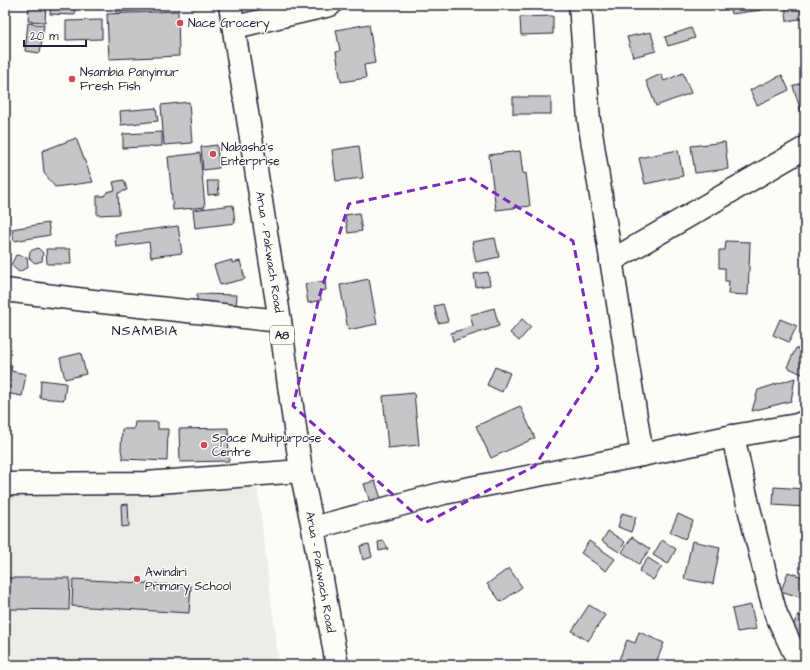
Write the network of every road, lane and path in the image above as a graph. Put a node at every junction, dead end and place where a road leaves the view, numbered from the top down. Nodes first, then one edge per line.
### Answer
1 (230, 5) edge
2 (330, 5) edge
3 (580, 5) edge
4 (235, 27) junction
5 (805, 148) edge
6 (611, 261) junction
7 (5, 290) edge
8 (280, 321) junction
9 (805, 422) edge
10 (733, 436) junction
11 (642, 455) junction
12 (301, 471) junction
13 (5, 484) edge
14 (313, 528) junction
15 (337, 665) edge
16 (800, 665) edge

1 - 4 street, Arua - Pakwach Road / A8
2 - 4 street
3 - 6 street
4 - 8 street, Arua - Pakwach Road / A8
5 - 6 street
6 - 11 street
7 - 8 street
8 - 12 street, Arua - Pakwach Road / A8
9 - 10 street
10 - 11 street
10 - 16 street
11 - 14 street
12 - 13 street
12 - 14 street, Arua - Pakwach Road / A8
14 - 15 street, Arua - Pakwach Road / A8

